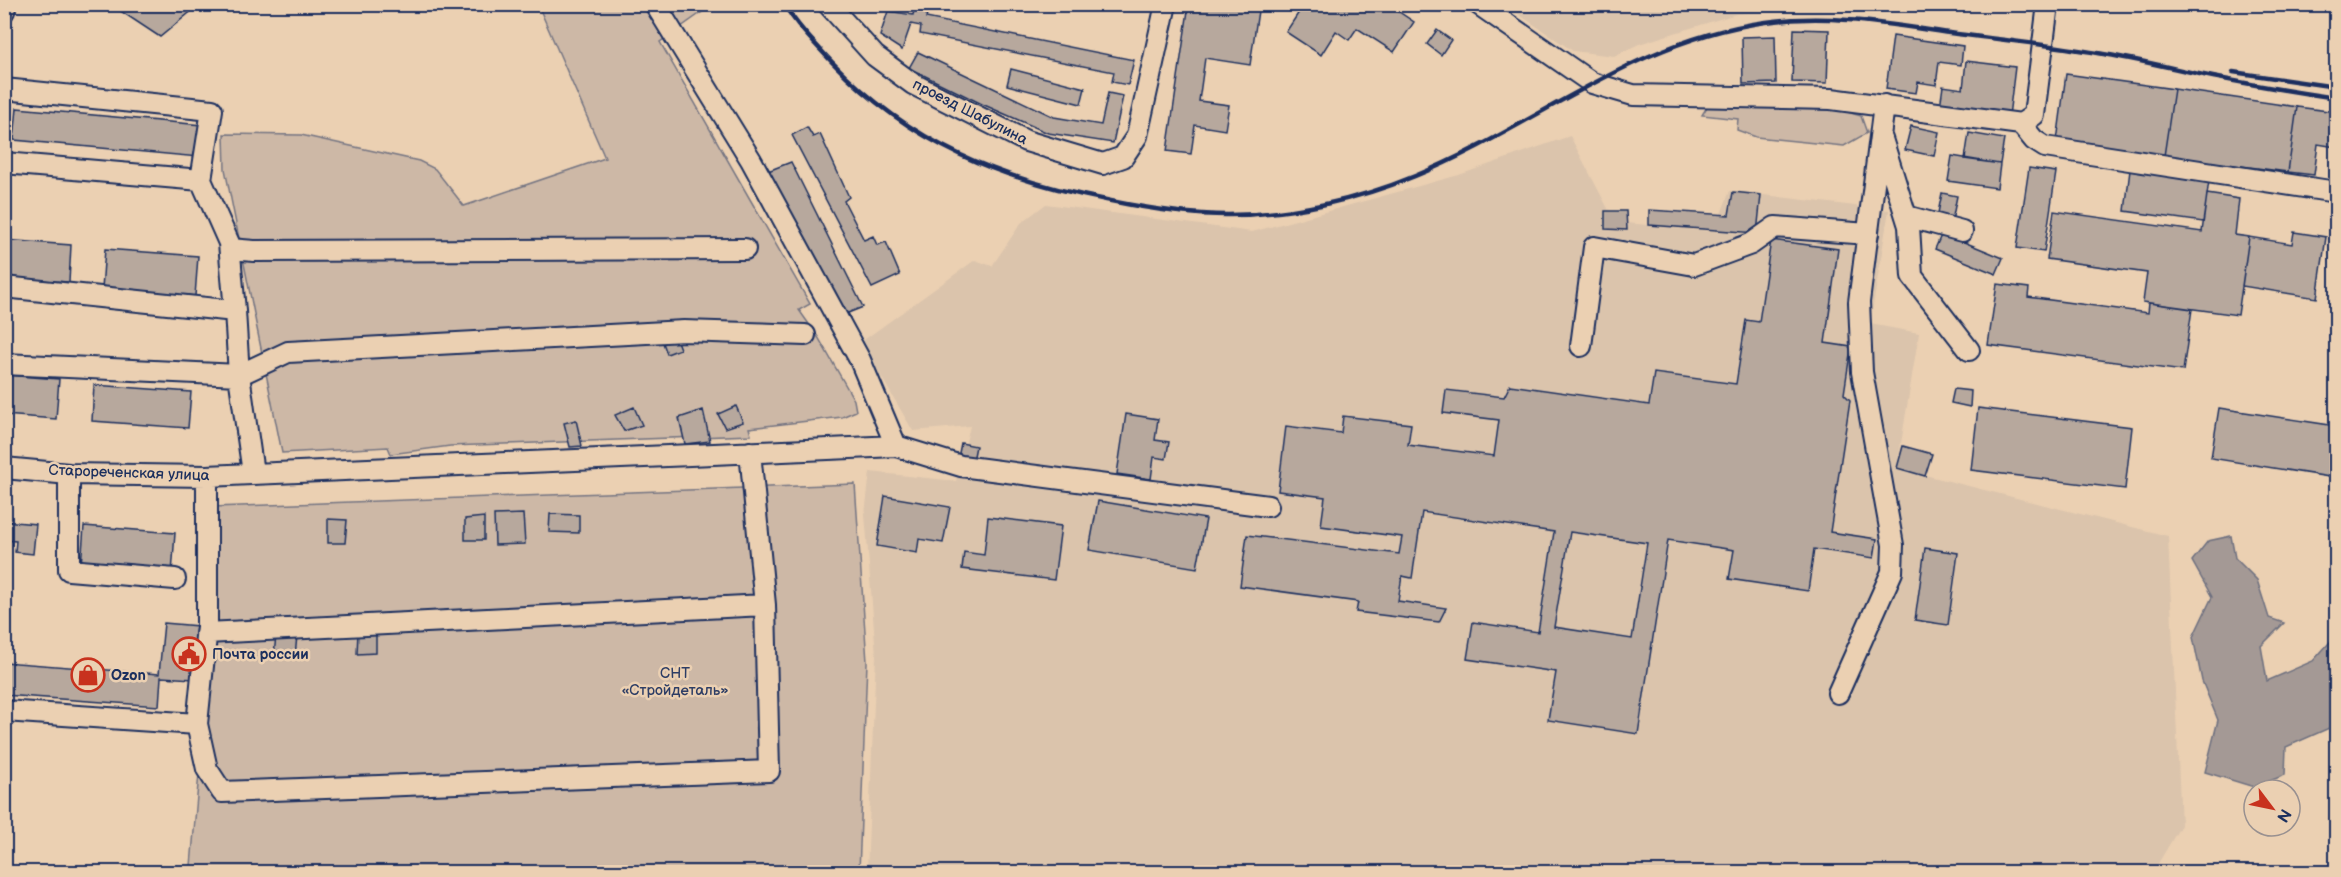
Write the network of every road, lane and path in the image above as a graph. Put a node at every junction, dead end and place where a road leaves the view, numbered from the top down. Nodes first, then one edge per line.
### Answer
1 (6, 4) edge
2 (655, 4) edge
3 (828, 4) edge
4 (1166, 4) edge
5 (1478, 4) edge
6 (2048, 4) edge
7 (4, 11) edge
8 (4, 89) edge
9 (1884, 105) junction
10 (2021, 124) junction
11 (1881, 133) junction
12 (4, 163) edge
13 (201, 180) junction
14 (2337, 192) edge
15 (1906, 216) junction
16 (1962, 231) dead end
17 (1868, 234) junction
18 (230, 249) junction
19 (744, 249) dead end
20 (4, 286) edge
21 (235, 311) junction
22 (805, 335) dead end
23 (1581, 346) dead end
24 (1969, 350) dead end
25 (4, 364) edge
26 (239, 375) junction
27 (896, 446) junction
28 (750, 452) junction
29 (4, 468) edge
30 (253, 473) junction
31 (69, 474) junction
32 (207, 476) junction
33 (1268, 506) dead end
34 (175, 579) dead end
35 (765, 605) junction
36 (206, 633) junction
37 (1838, 693) dead end
38 (4, 711) edge
39 (197, 724) junction

1 - 7 street
2 - 27 street
3 - 4 street, проезд Шабулина
5 - 9 street
6 - 10 street
8 - 13 street
9 - 10 street
9 - 11 street
10 - 14 street
11 - 15 street
11 - 17 street
12 - 13 street
13 - 18 street
15 - 16 street
15 - 24 street
17 - 23 street
17 - 37 street
18 - 19 street
18 - 21 street
20 - 21 street
21 - 26 street
22 - 26 street
25 - 26 street
26 - 30 street
27 - 28 street, Старореченская улица
27 - 33 street, Старореченская улица
28 - 30 street, Старореченская улица
28 - 35 street
29 - 31 street, Старореченская улица
30 - 32 street, Старореченская улица
31 - 32 street, Старореченская улица
31 - 34 street
32 - 36 street
35 - 36 street
35 - 39 street
36 - 39 street
38 - 39 street

